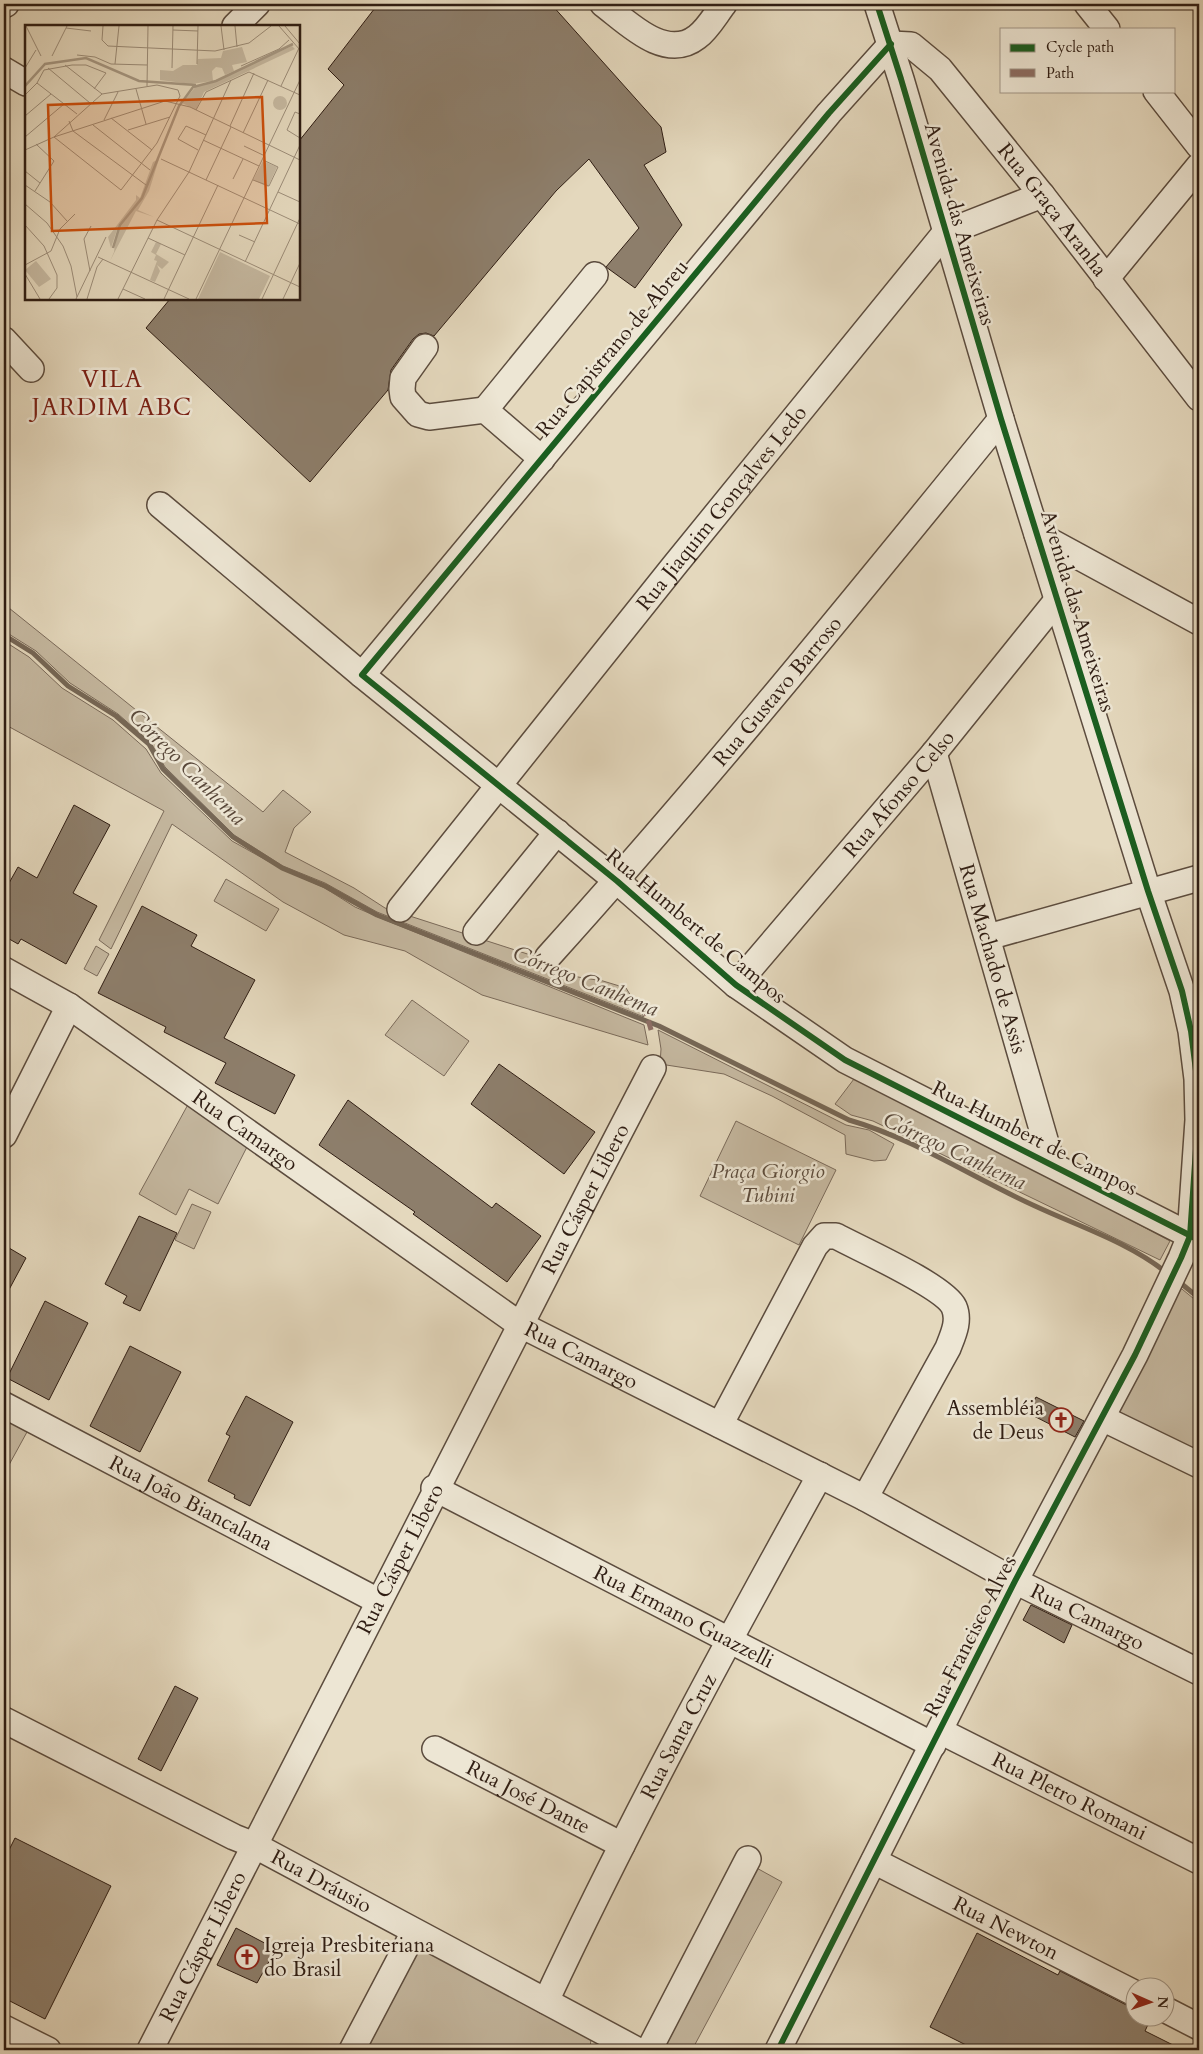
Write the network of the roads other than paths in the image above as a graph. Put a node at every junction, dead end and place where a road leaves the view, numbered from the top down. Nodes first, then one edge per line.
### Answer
1 (257, 4) edge
2 (603, 4) edge
3 (724, 4) edge
4 (876, 4) edge
5 (1087, 4) edge
6 (235, 25) edge
7 (1106, 28) edge
8 (890, 44) junction
9 (4, 70) edge
10 (25, 82) edge
11 (1157, 92) edge
12 (1199, 146) edge
13 (1199, 166) edge
14 (1042, 195) junction
15 (946, 232) junction
16 (595, 275) dead end
17 (1106, 279) junction
18 (4, 340) edge
19 (425, 347) dead end
20 (31, 369) dead end
21 (1199, 398) edge
22 (485, 410) junction
23 (1001, 419) junction
24 (542, 459) junction
25 (160, 505) dead end
26 (1037, 534) junction
27 (1058, 599) junction
28 (1199, 622) edge
29 (362, 675) junction
30 (934, 753) junction
31 (499, 784) junction
32 (557, 832) junction
33 (1199, 878) edge
34 (617, 881) junction
35 (1148, 891) junction
36 (400, 909) dead end
37 (476, 932) dead end
38 (988, 937) junction
39 (548, 957) dead end
40 (4, 970) edge
41 (736, 986) junction
42 (69, 1006) junction
43 (653, 1068) dead end
44 (4, 1135) edge
45 (1052, 1164) junction
46 (1190, 1245) edge
47 (519, 1324) junction
48 (4, 1405) edge
49 (1102, 1418) junction
50 (720, 1425) junction
51 (1199, 1465) edge
52 (820, 1475) junction
53 (434, 1488) junction
54 (865, 1498) junction
55 (1015, 1581) junction
56 (378, 1601) junction
57 (729, 1640) junction
58 (1199, 1672) edge
59 (4, 1720) edge
60 (936, 1738) junction
61 (435, 1749) dead end
62 (622, 1844) junction
63 (254, 1845) junction
64 (748, 1859) dead end
65 (874, 1861) junction
66 (1199, 1861) edge
67 (414, 1932) junction
68 (1126, 1989) edge
69 (546, 2001) junction
70 (1176, 2015) edge
71 (1199, 2027) edge
72 (4, 2028) edge
73 (605, 2043) edge
74 (48, 2050) edge
75 (150, 2050) edge
76 (352, 2050) edge
77 (637, 2050) edge
78 (649, 2050) edge
79 (778, 2050) edge

1 - 6 street
2 - 3 street
4 - 8 street, Avenida das Ameixeiras
5 - 7 street
8 - 14 street, Rua Graça Aranha
8 - 15 street, Avenida das Ameixeiras
8 - 24 street, Rua Capistrano de Abreu
9 - 10 street
11 - 12 street
13 - 17 street
14 - 15 street
14 - 17 street, Rua Graça Aranha
15 - 23 street, Avenida das Ameixeiras
15 - 31 street, Rua Jiaquim Gonçalves Ledo
16 - 22 street
17 - 21 street, Rua Graça Aranha
18 - 20 street
19 - 22 street
22 - 24 street
23 - 26 street, Avenida das Ameixeiras
23 - 34 street, Rua Gustavo Barroso
24 - 29 street, Rua Capistrano de Abreu
25 - 29 street, Rua Humbert de Campos
26 - 27 street, Avenida das Ameixeiras
26 - 28 street
27 - 30 street, Rua Afonso Celso
27 - 35 street, Avenida das Ameixeiras
29 - 31 street, Rua Humbert de Campos
30 - 38 street, Rua Machado de Assis
30 - 41 street, Rua Afonso Celso
31 - 32 street, Rua Humbert de Campos
31 - 36 street, Rua Jiaquim Gonçalves Ledo
32 - 34 street, Rua Humbert de Campos
32 - 37 street
33 - 35 street
34 - 39 street, Rua Gustavo Barroso
34 - 41 street, Rua Humbert de Campos
35 - 38 street
35 - 46 street, Avenida das Ameixeiras
38 - 45 street, Rua Machado de Assis
40 - 42 street, Rua Camargo
41 - 45 street, Rua Humbert de Campos
42 - 44 street
42 - 47 street, Rua Camargo
43 - 47 street, Rua Cásper Libero
45 - 46 street, Rua Humbert de Campos
46 - 49 street, Rua Francisco Alves
47 - 50 street, Rua Camargo
47 - 53 street, Rua Cásper Libero
48 - 56 street, Rua João Biancalana
49 - 51 street
49 - 55 street, Rua Francisco Alves
50 - 52 street, Rua Camargo
50 - 54 street
52 - 54 street, Rua Camargo
52 - 57 street, Rua Santa Cruz
53 - 56 street, Rua Cásper Libero
53 - 57 street, Rua Ermano Guazzelli
54 - 55 street, Rua Camargo
55 - 58 street, Rua Camargo
55 - 60 street, Rua Francisco Alves
56 - 63 street, Rua Cásper Libero
57 - 60 street, Rua Ermano Guazzelli
57 - 62 street, Rua Santa Cruz
59 - 63 street, Rua Dráusio
60 - 65 street, Rua Francisco Alves
60 - 66 street, Rua Pletro Romani
61 - 62 street, Rua José Dante
62 - 69 street, Rua Santa Cruz
63 - 67 street, Rua Dráusio
63 - 75 street, Rua Cásper Libero
64 - 78 street
65 - 68 street, Rua Newton
65 - 79 street, Rua Francisco Alves
67 - 69 street, Rua Dráusio
67 - 76 street
69 - 73 street, Rua Dráusio
70 - 71 street
72 - 74 street
73 - 77 street, Rua Dráusio

